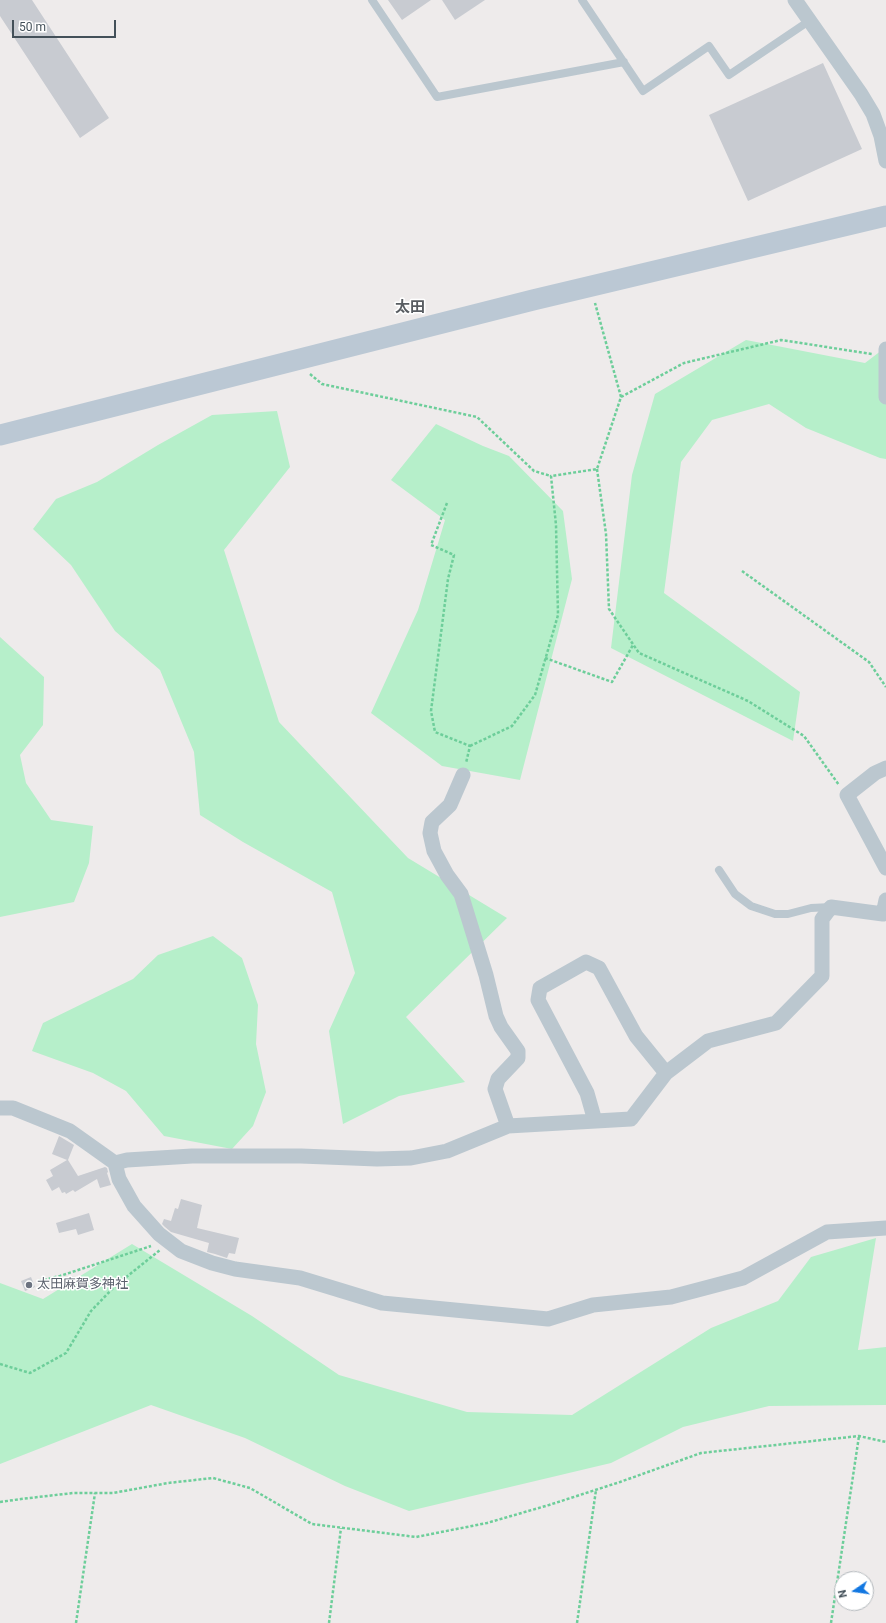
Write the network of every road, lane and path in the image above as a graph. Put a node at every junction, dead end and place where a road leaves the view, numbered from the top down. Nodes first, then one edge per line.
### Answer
1 (372, 0) edge
2 (582, 0) edge
3 (795, 0) edge
4 (809, 21) junction
5 (624, 62) junction
6 (886, 161) edge
7 (886, 216) edge
8 (590, 286) junction
9 (886, 349) edge
10 (886, 356) edge
11 (294, 361) junction
12 (621, 397) junction
13 (886, 397) edge
14 (0, 435) edge
15 (597, 469) junction
16 (551, 476) junction
17 (447, 503) dead end
18 (742, 571) dead end
19 (633, 644) junction
20 (545, 658) junction
21 (886, 687) edge
22 (470, 746) junction
23 (886, 768) edge
24 (463, 775) joint
25 (847, 795) junction
26 (886, 868) edge
27 (719, 870) dead end
28 (831, 907) junction
29 (885, 911) edge
30 (666, 1072) junction
31 (0, 1108) edge
32 (595, 1121) junction
33 (508, 1126) junction
34 (114, 1163) junction
35 (886, 1228) edge
36 (168, 1241) junction
37 (39, 1281) dead end
38 (0, 1364) edge
39 (858, 1436) junction
40 (886, 1442) edge
41 (596, 1490) junction
42 (95, 1493) junction
43 (0, 1502) edge
44 (341, 1528) junction
45 (76, 1623) edge
46 (329, 1623) edge
47 (577, 1623) edge
48 (831, 1623) edge

1 - 5 lane
2 - 5 lane
3 - 4 street
4 - 5 lane
4 - 6 street
7 - 8 street
8 - 11 street
8 - 12 path
9 - 10 street
10 - 12 path
10 - 13 street
11 - 14 street
11 - 16 path
12 - 15 path
15 - 16 path
15 - 19 path
16 - 20 path
17 - 22 path
18 - 21 path
19 - 20 path
19 - 25 path
20 - 22 path
22 - 24 path
23 - 25 street
24 - 33 street
25 - 26 street
27 - 28 lane
28 - 29 street
28 - 30 street
30 - 32 street
30 - 32 street
31 - 34 street
32 - 33 street
33 - 34 street
34 - 36 street
35 - 36 street
36 - 37 path
36 - 38 path
39 - 40 path
39 - 41 path
39 - 48 path
41 - 44 path
41 - 47 path
42 - 43 path
42 - 44 path
42 - 45 path
44 - 46 path

